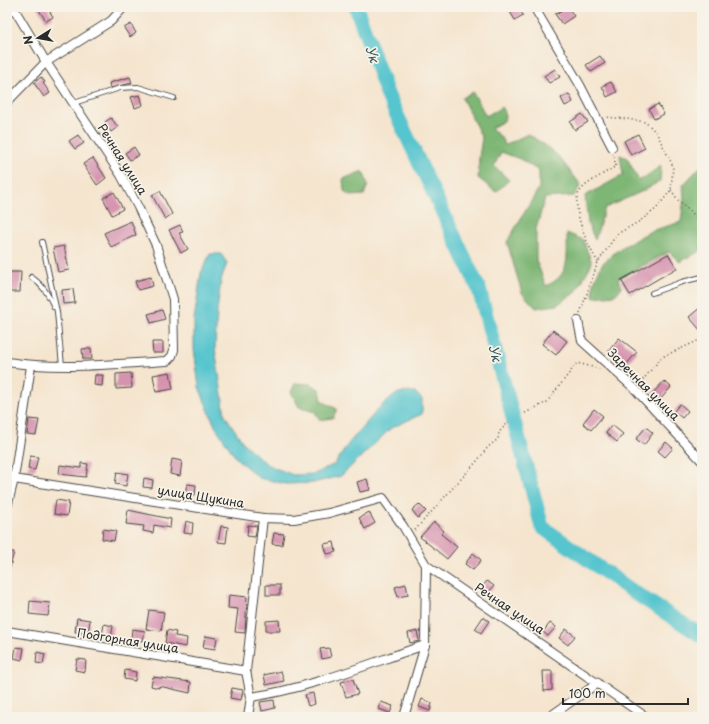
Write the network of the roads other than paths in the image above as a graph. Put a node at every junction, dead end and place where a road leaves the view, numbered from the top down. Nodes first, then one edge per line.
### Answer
1 (13, 7) edge
2 (124, 7) edge
3 (534, 7) edge
4 (46, 62) junction
5 (174, 98) dead end
6 (7, 102) edge
7 (74, 103) junction
8 (612, 148) road end
9 (42, 242) dead end
10 (31, 277) dead end
11 (702, 277) edge
12 (652, 293) dead end
13 (57, 312) junction
14 (578, 321) road end
15 (7, 362) edge
16 (31, 366) junction
17 (62, 366) junction
18 (702, 461) edge
19 (14, 479) junction
20 (383, 498) joint
21 (7, 508) edge
22 (263, 518) junction
23 (426, 566) junction
24 (7, 631) edge
25 (425, 645) junction
26 (246, 671) junction
27 (598, 683) junction
28 (251, 697) junction
29 (248, 717) edge
30 (404, 717) edge
31 (549, 717) edge
32 (646, 717) edge

1 - 4 street, Речная улица
2 - 4 street
3 - 8 street
4 - 6 street
4 - 7 street, Речная улица
5 - 7 lane
7 - 17 street, Речная улица
9 - 13 lane
10 - 13 lane
11 - 12 lane
13 - 17 lane
14 - 18 street, Заречная улица
15 - 16 street
16 - 17 street
16 - 19 street
19 - 21 street
19 - 22 street, улица Щукина
20 - 22 street, улица Щукина
20 - 23 street, Речная улица
22 - 26 street
23 - 25 street
23 - 27 street, Речная улица
24 - 26 street, Подгорная улица
25 - 28 street
25 - 30 street
26 - 28 street
27 - 31 street
27 - 32 street, Речная улица
28 - 29 street

